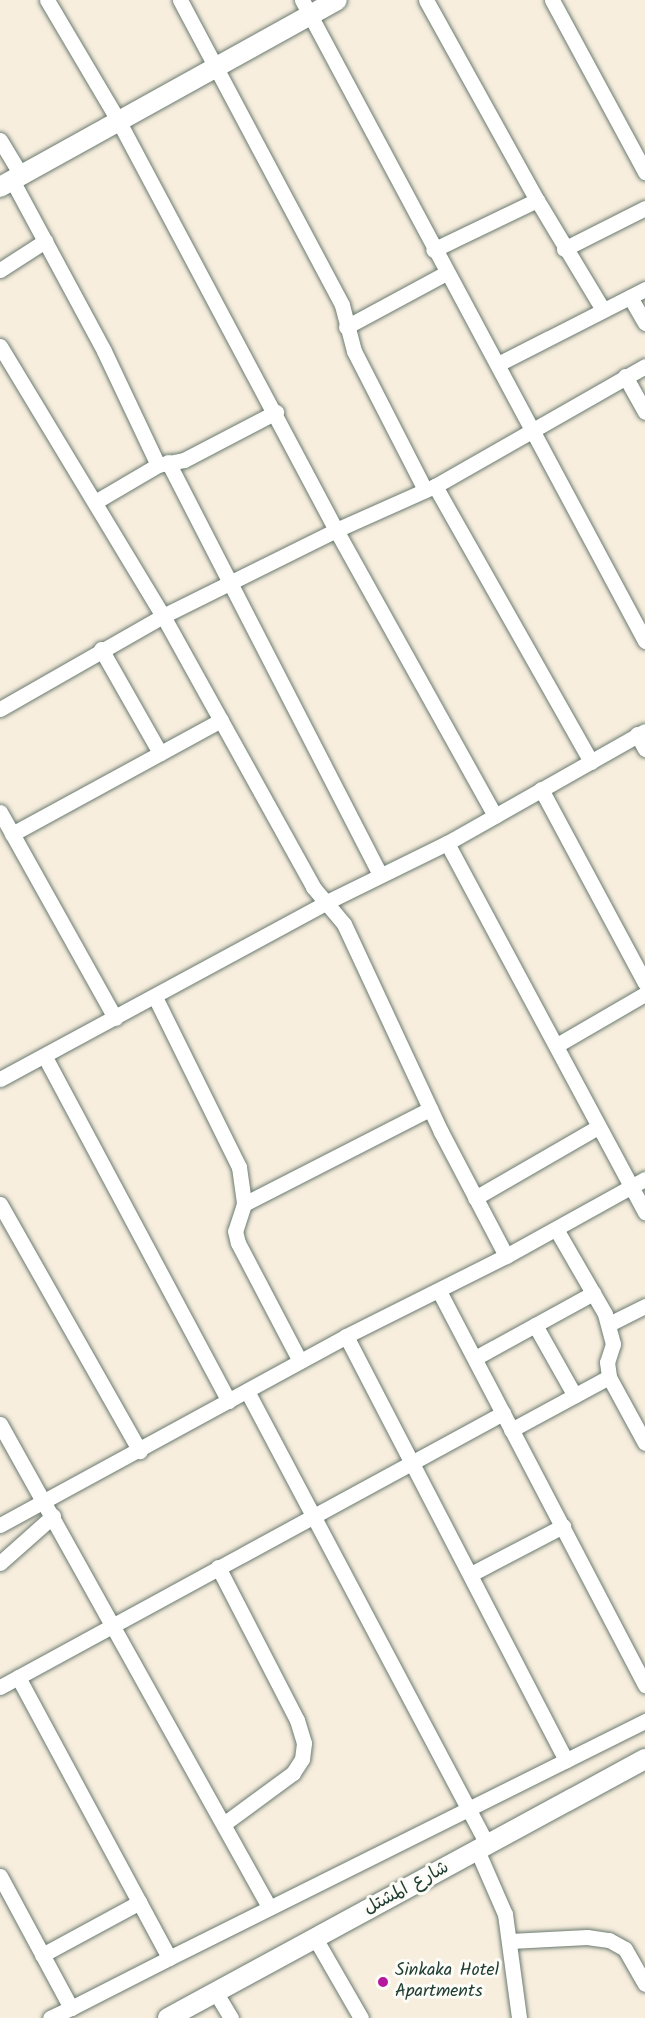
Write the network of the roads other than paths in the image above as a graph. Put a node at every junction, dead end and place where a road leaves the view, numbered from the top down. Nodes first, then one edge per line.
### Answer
1 (180, 0) edge
2 (337, 0) edge
3 (426, 0) edge
4 (552, 0) edge
5 (52, 2) edge
6 (306, 7) edge
7 (213, 66) junction
8 (118, 120) junction
9 (0, 141) edge
10 (645, 171) edge
11 (11, 181) edge
12 (537, 200) junction
13 (645, 208) edge
14 (45, 242) junction
15 (564, 249) junction
16 (433, 250) junction
17 (0, 270) edge
18 (446, 273) junction
19 (645, 289) edge
20 (630, 297) junction
21 (603, 310) junction
22 (645, 323) edge
23 (346, 327) junction
24 (0, 346) edge
25 (498, 364) junction
26 (645, 366) edge
27 (625, 376) junction
28 (276, 412) junction
29 (645, 412) edge
30 (531, 432) junction
31 (163, 463) junction
32 (430, 488) junction
33 (94, 502) junction
34 (336, 530) junction
35 (231, 582) junction
36 (163, 616) junction
37 (645, 641) edge
38 (101, 649) junction
39 (0, 709) edge
40 (221, 720) junction
41 (641, 732) edge
42 (645, 749) edge
43 (160, 753) junction
44 (591, 762) junction
45 (541, 789) junction
46 (0, 812) edge
47 (495, 816) junction
48 (12, 834) junction
49 (447, 843) junction
50 (380, 874) junction
51 (327, 902) junction
52 (645, 983) edge
53 (645, 994) edge
54 (155, 997) junction
55 (115, 1018) junction
56 (557, 1045) junction
57 (45, 1057) junction
58 (1, 1075) edge
59 (430, 1109) junction
60 (598, 1127) junction
61 (638, 1183) edge
62 (474, 1198) junction
63 (0, 1204) edge
64 (244, 1204) junction
65 (645, 1212) edge
66 (556, 1229) junction
67 (506, 1256) junction
68 (439, 1291) junction
69 (593, 1293) junction
70 (645, 1306) edge
71 (609, 1324) junction
72 (536, 1325) junction
73 (346, 1336) junction
74 (475, 1358) junction
75 (300, 1361) junction
76 (609, 1377) junction
77 (247, 1391) junction
78 (575, 1396) junction
79 (229, 1401) junction
80 (502, 1413) junction
81 (0, 1424) edge
82 (511, 1430) junction
83 (645, 1443) edge
84 (6, 1451) edge
85 (140, 1451) junction
86 (412, 1460) junction
87 (44, 1501) junction
88 (53, 1516) junction
89 (312, 1516) junction
90 (0, 1525) edge
91 (563, 1526) junction
92 (0, 1563) edge
93 (218, 1567) junction
94 (471, 1574) junction
95 (114, 1624) junction
96 (18, 1677) junction
97 (645, 1685) edge
98 (0, 1687) edge
99 (645, 1721) edge
100 (645, 1759) edge
101 (566, 1760) junction
102 (466, 1808) junction
103 (225, 1823) junction
104 (482, 1847) junction
105 (0, 1876) edge
106 (140, 1902) junction
107 (269, 1907) junction
108 (315, 1938) junction
109 (510, 1941) junction
110 (42, 1955) junction
111 (170, 1958) junction
112 (645, 1984) edge
113 (216, 1993) junction
114 (71, 2008) junction
115 (50, 2018) edge
116 (168, 2018) edge
117 (231, 2018) edge
118 (361, 2018) edge
119 (519, 2018) edge

1 - 7 street
2 - 6 street
3 - 12 street
4 - 10 street
5 - 8 street
6 - 7 street
6 - 16 street
7 - 8 street
7 - 23 street
8 - 11 street
8 - 28 street
9 - 11 street
11 - 14 street
12 - 15 street
12 - 16 street
13 - 15 street
14 - 17 street
14 - 31 street
15 - 21 street
16 - 18 street
18 - 23 street
18 - 25 street
19 - 20 street
20 - 21 street
20 - 22 street
21 - 25 street
23 - 32 street
24 - 33 street
25 - 30 street
26 - 27 street
27 - 29 street
27 - 30 street
28 - 31 street
28 - 34 street
30 - 32 street
30 - 37 street
31 - 33 street
31 - 35 street
32 - 34 street
32 - 44 street
33 - 36 street
34 - 35 street
34 - 47 street
35 - 36 street
35 - 50 street
36 - 38 street
36 - 40 street
38 - 39 street
38 - 43 street
40 - 43 street
40 - 51 street
41 - 42 street
41 - 44 street
43 - 48 street
44 - 45 street
45 - 47 street
45 - 52 street
46 - 48 street
47 - 49 street
48 - 55 street
49 - 50 street
49 - 56 street
50 - 51 street
51 - 54 street
51 - 59 street
53 - 56 street
54 - 55 street
54 - 64 street
55 - 57 street
56 - 60 street
57 - 58 street
57 - 79 street
59 - 62 street
59 - 64 street
60 - 61 street
60 - 62 street
61 - 65 street
61 - 66 street
62 - 67 street
63 - 85 street
64 - 75 street
66 - 67 street
66 - 69 street
67 - 68 street
68 - 73 street
68 - 74 street
69 - 71 street
69 - 72 street
70 - 71 street
71 - 76 street
72 - 74 street
72 - 78 street
73 - 75 street
73 - 86 street
74 - 80 street
75 - 77 street
76 - 78 street
76 - 83 street
77 - 79 street
77 - 89 street
78 - 82 street
79 - 85 street
80 - 82 street
80 - 86 street
81 - 84 street
82 - 91 street
84 - 87 street
85 - 87 street
86 - 89 street
86 - 94 street
87 - 88 street
87 - 90 street
88 - 92 street
88 - 95 street
89 - 93 street
89 - 102 street
91 - 94 street
91 - 97 street
93 - 95 street
93 - 103 street
94 - 101 street
95 - 96 street
95 - 103 street
96 - 98 street
96 - 106 street
99 - 101 street
100 - 104 street, شارع المشتل
101 - 102 street
102 - 104 street
102 - 107 street
103 - 107 street
104 - 108 street, شارع المشتل
104 - 109 street
105 - 110 street
106 - 110 street
106 - 111 street
107 - 111 street
108 - 113 street, شارع المشتل
108 - 118 street
109 - 112 street
109 - 119 street
110 - 114 street
111 - 114 street
113 - 116 street, شارع المشتل
113 - 117 street
114 - 115 street

